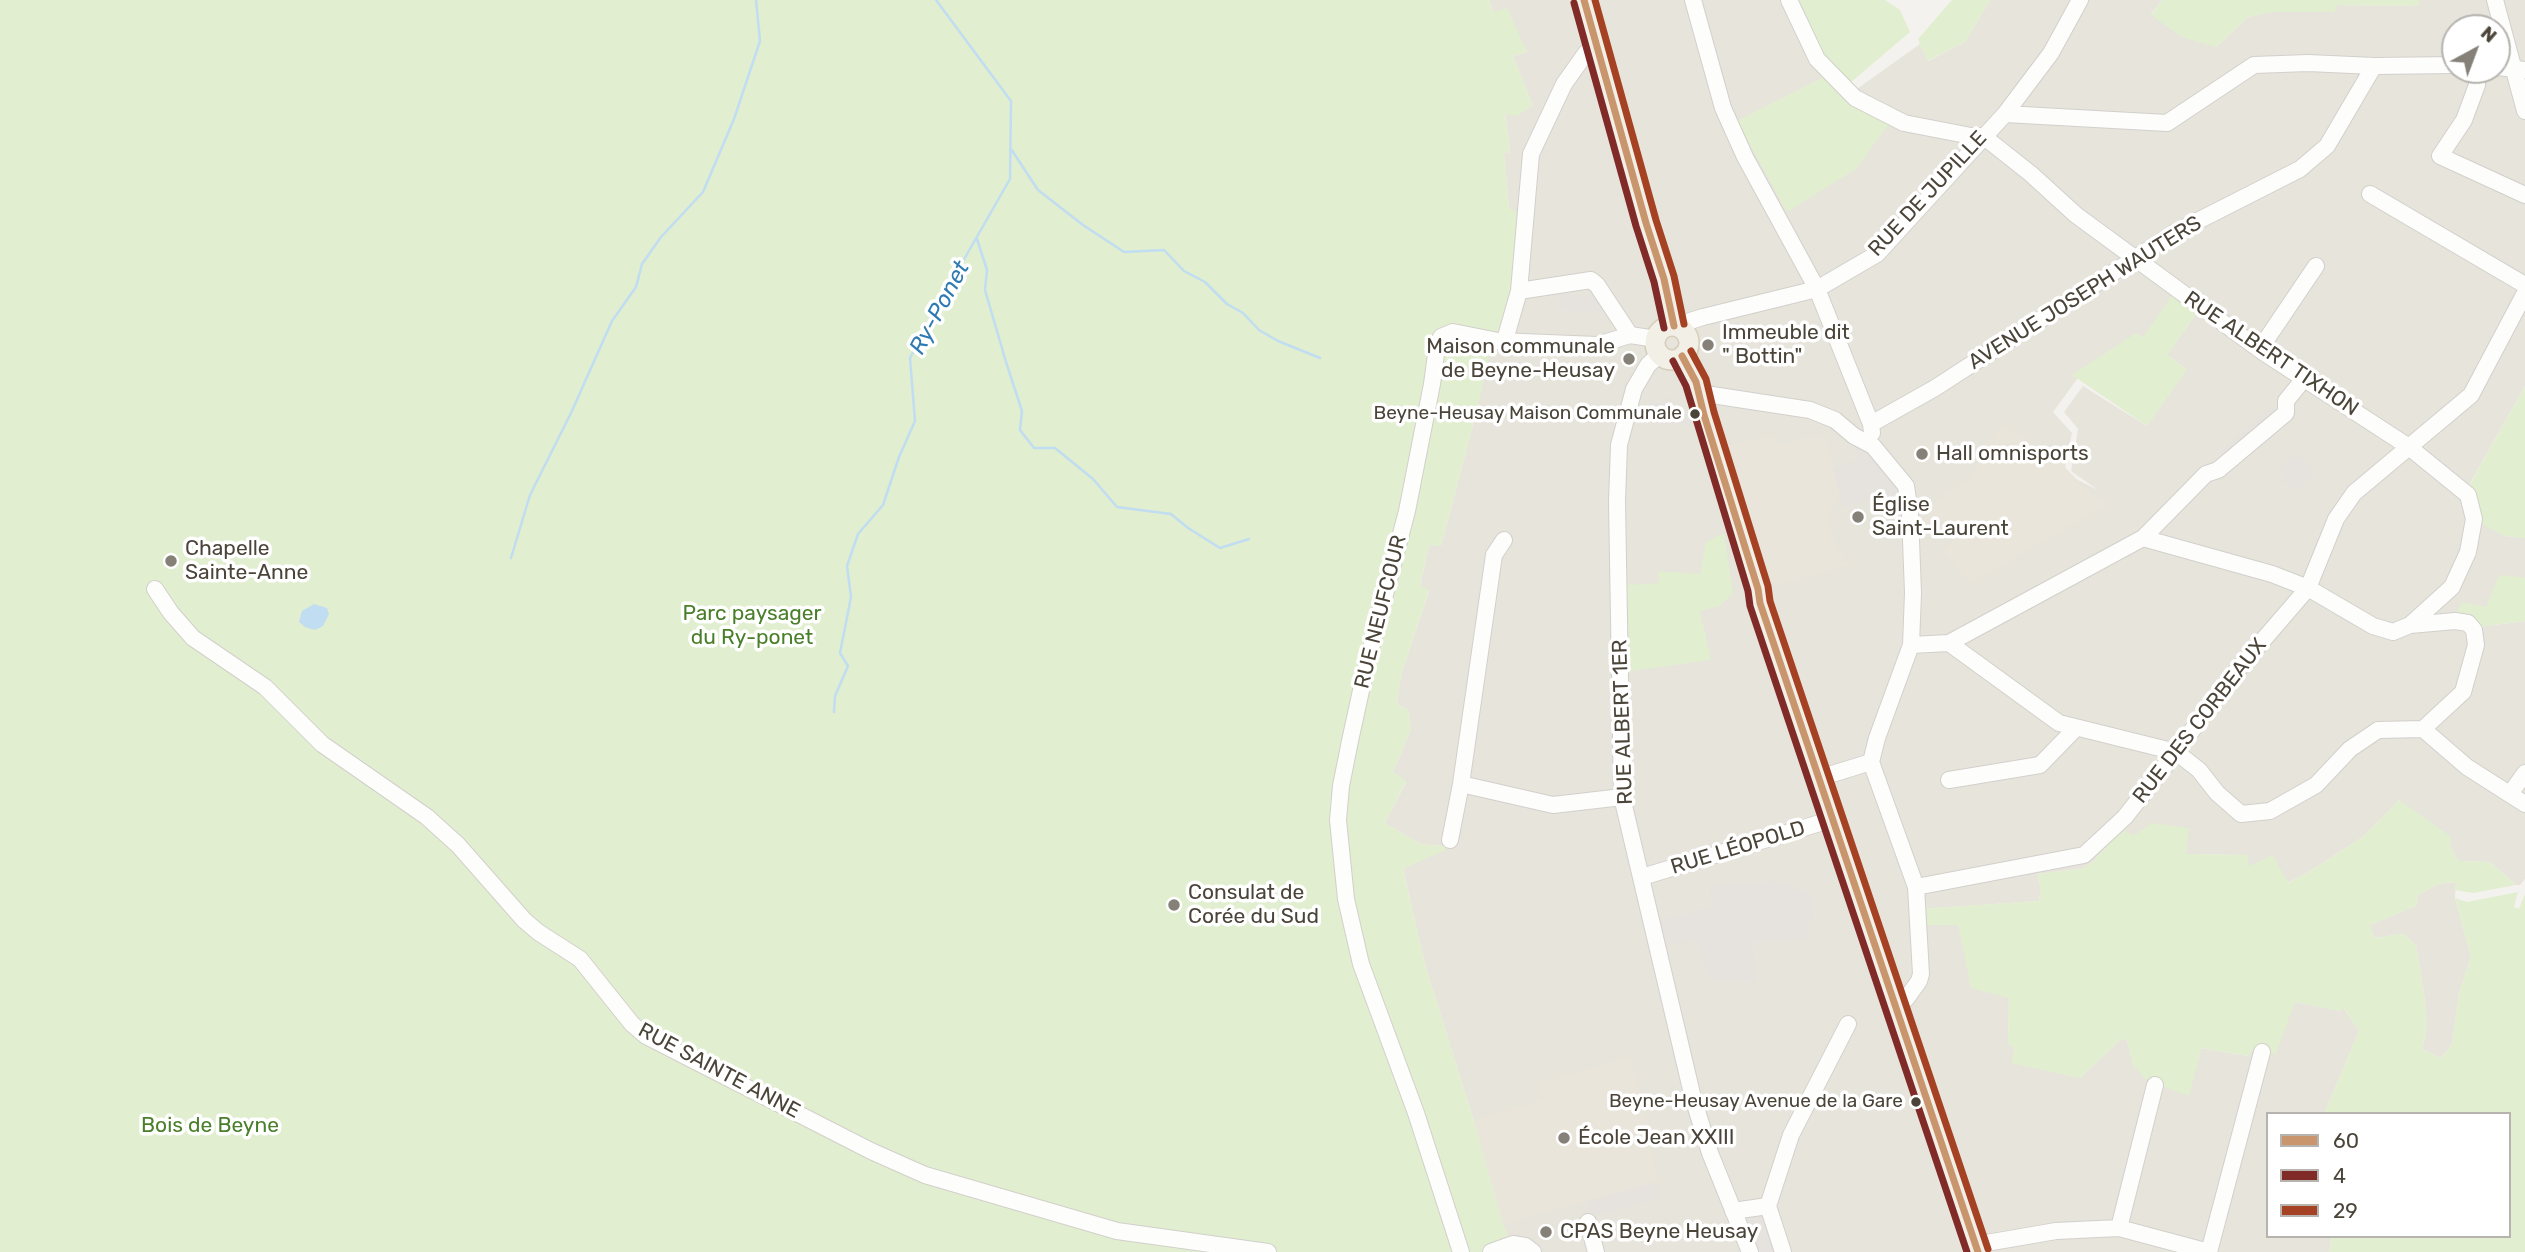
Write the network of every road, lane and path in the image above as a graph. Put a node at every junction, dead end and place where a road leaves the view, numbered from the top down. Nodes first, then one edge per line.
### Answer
1 (1584, 0) edge
2 (1693, 0) edge
3 (1789, 0) edge
4 (2080, 0) edge
5 (2495, 0) edge
6 (1597, 48) junction
7 (2441, 65) edge
8 (2374, 66) junction
9 (2512, 68) edge
10 (2477, 84) edge
11 (2525, 111) edge
12 (2005, 114) junction
13 (1983, 136) junction
14 (2370, 194) dead end
15 (2525, 195) edge
16 (2136, 259) junction
17 (2316, 266) dead end
18 (2525, 285) edge
19 (1816, 289) junction
20 (1519, 291) junction
21 (2525, 293) edge
22 (1672, 329) junction
23 (1630, 335) junction
24 (1505, 340) junction
25 (2263, 352) junction
26 (2304, 380) junction
27 (1699, 393) junction
28 (1871, 424) junction
29 (1873, 446) junction
30 (2409, 447) junction
31 (2143, 538) junction
32 (1504, 540) dead end
33 (2308, 588) junction
34 (155, 589) dead end
35 (2410, 625) junction
36 (1949, 643) junction
37 (1911, 645) junction
38 (2076, 729) junction
39 (2423, 729) junction
40 (2176, 752) junction
41 (1871, 762) junction
42 (2525, 773) edge
43 (1819, 778) junction
44 (1949, 780) dead end
45 (1461, 784) junction
46 (2510, 794) junction
47 (1622, 797) junction
48 (2525, 804) edge
49 (1833, 819) junction
50 (1450, 840) dead end
51 (1642, 877) junction
52 (1916, 887) junction
53 (1895, 1004) junction
54 (1848, 1024) dead end
55 (2262, 1052) dead end
56 (2154, 1085) dead end
57 (1768, 1206) junction
58 (1733, 1212) junction
59 (1588, 1222) dead end
60 (2119, 1228) junction
61 (1976, 1248) edge
62 (1492, 1251) edge
63 (1268, 1252) edge
64 (1461, 1252) edge
65 (1533, 1252) edge
66 (1596, 1252) edge
67 (1750, 1252) edge
68 (1783, 1252) edge
69 (2209, 1252) edge

1 - 6 main road
2 - 19 street
3 - 13 street
4 - 12 street, RUE DE JUPILLE
5 - 9 street
6 - 20 street
6 - 22 main road
7 - 8 street
8 - 12 street
8 - 16 street, AVENUE JOSEPH WAUTERS
9 - 11 street
10 - 15 street
12 - 13 street, RUE DE JUPILLE
13 - 16 street, RUE ALBERT TIXHON
13 - 19 street, RUE DE JUPILLE
14 - 18 street
16 - 25 street, RUE ALBERT TIXHON
16 - 28 street, AVENUE JOSEPH WAUTERS
17 - 25 street
19 - 22 street, RUE DE JUPILLE
19 - 28 street
20 - 23 street
20 - 24 street
21 - 30 street, RUE DES CORBEAUX
22 - 23 street
22 - 27 main road
22 - 47 street, RUE ALBERT 1ER
23 - 24 street, RUE NEUFCOUR
24 - 64 street, RUE NEUFCOUR
25 - 26 street, RUE ALBERT TIXHON
26 - 30 street, RUE ALBERT TIXHON
26 - 31 street
27 - 29 street
27 - 43 main road
28 - 29 street
29 - 37 street
30 - 33 street, RUE DES CORBEAUX
30 - 35 street
31 - 33 street
31 - 36 street
32 - 45 street
33 - 35 street
33 - 40 street, RUE DES CORBEAUX
34 - 63 street, RUE SAINTE ANNE
35 - 39 street
36 - 37 street
36 - 38 street
37 - 41 street
38 - 40 street
38 - 44 street
39 - 40 street
39 - 46 street
40 - 52 street, RUE DES CORBEAUX
41 - 43 street
41 - 52 street
42 - 46 street
43 - 49 main road
45 - 47 street
45 - 50 street
46 - 48 street
47 - 51 street, RUE ALBERT 1ER
49 - 51 street, RUE LÉOPOLD
49 - 53 main road
51 - 58 street, RUE ALBERT 1ER
52 - 53 street
53 - 61 main road
54 - 57 street
55 - 69 street
56 - 60 street
57 - 58 street
57 - 68 street
58 - 67 street, RUE ALBERT 1ER
59 - 66 street
60 - 61 street
60 - 69 street
62 - 65 street

